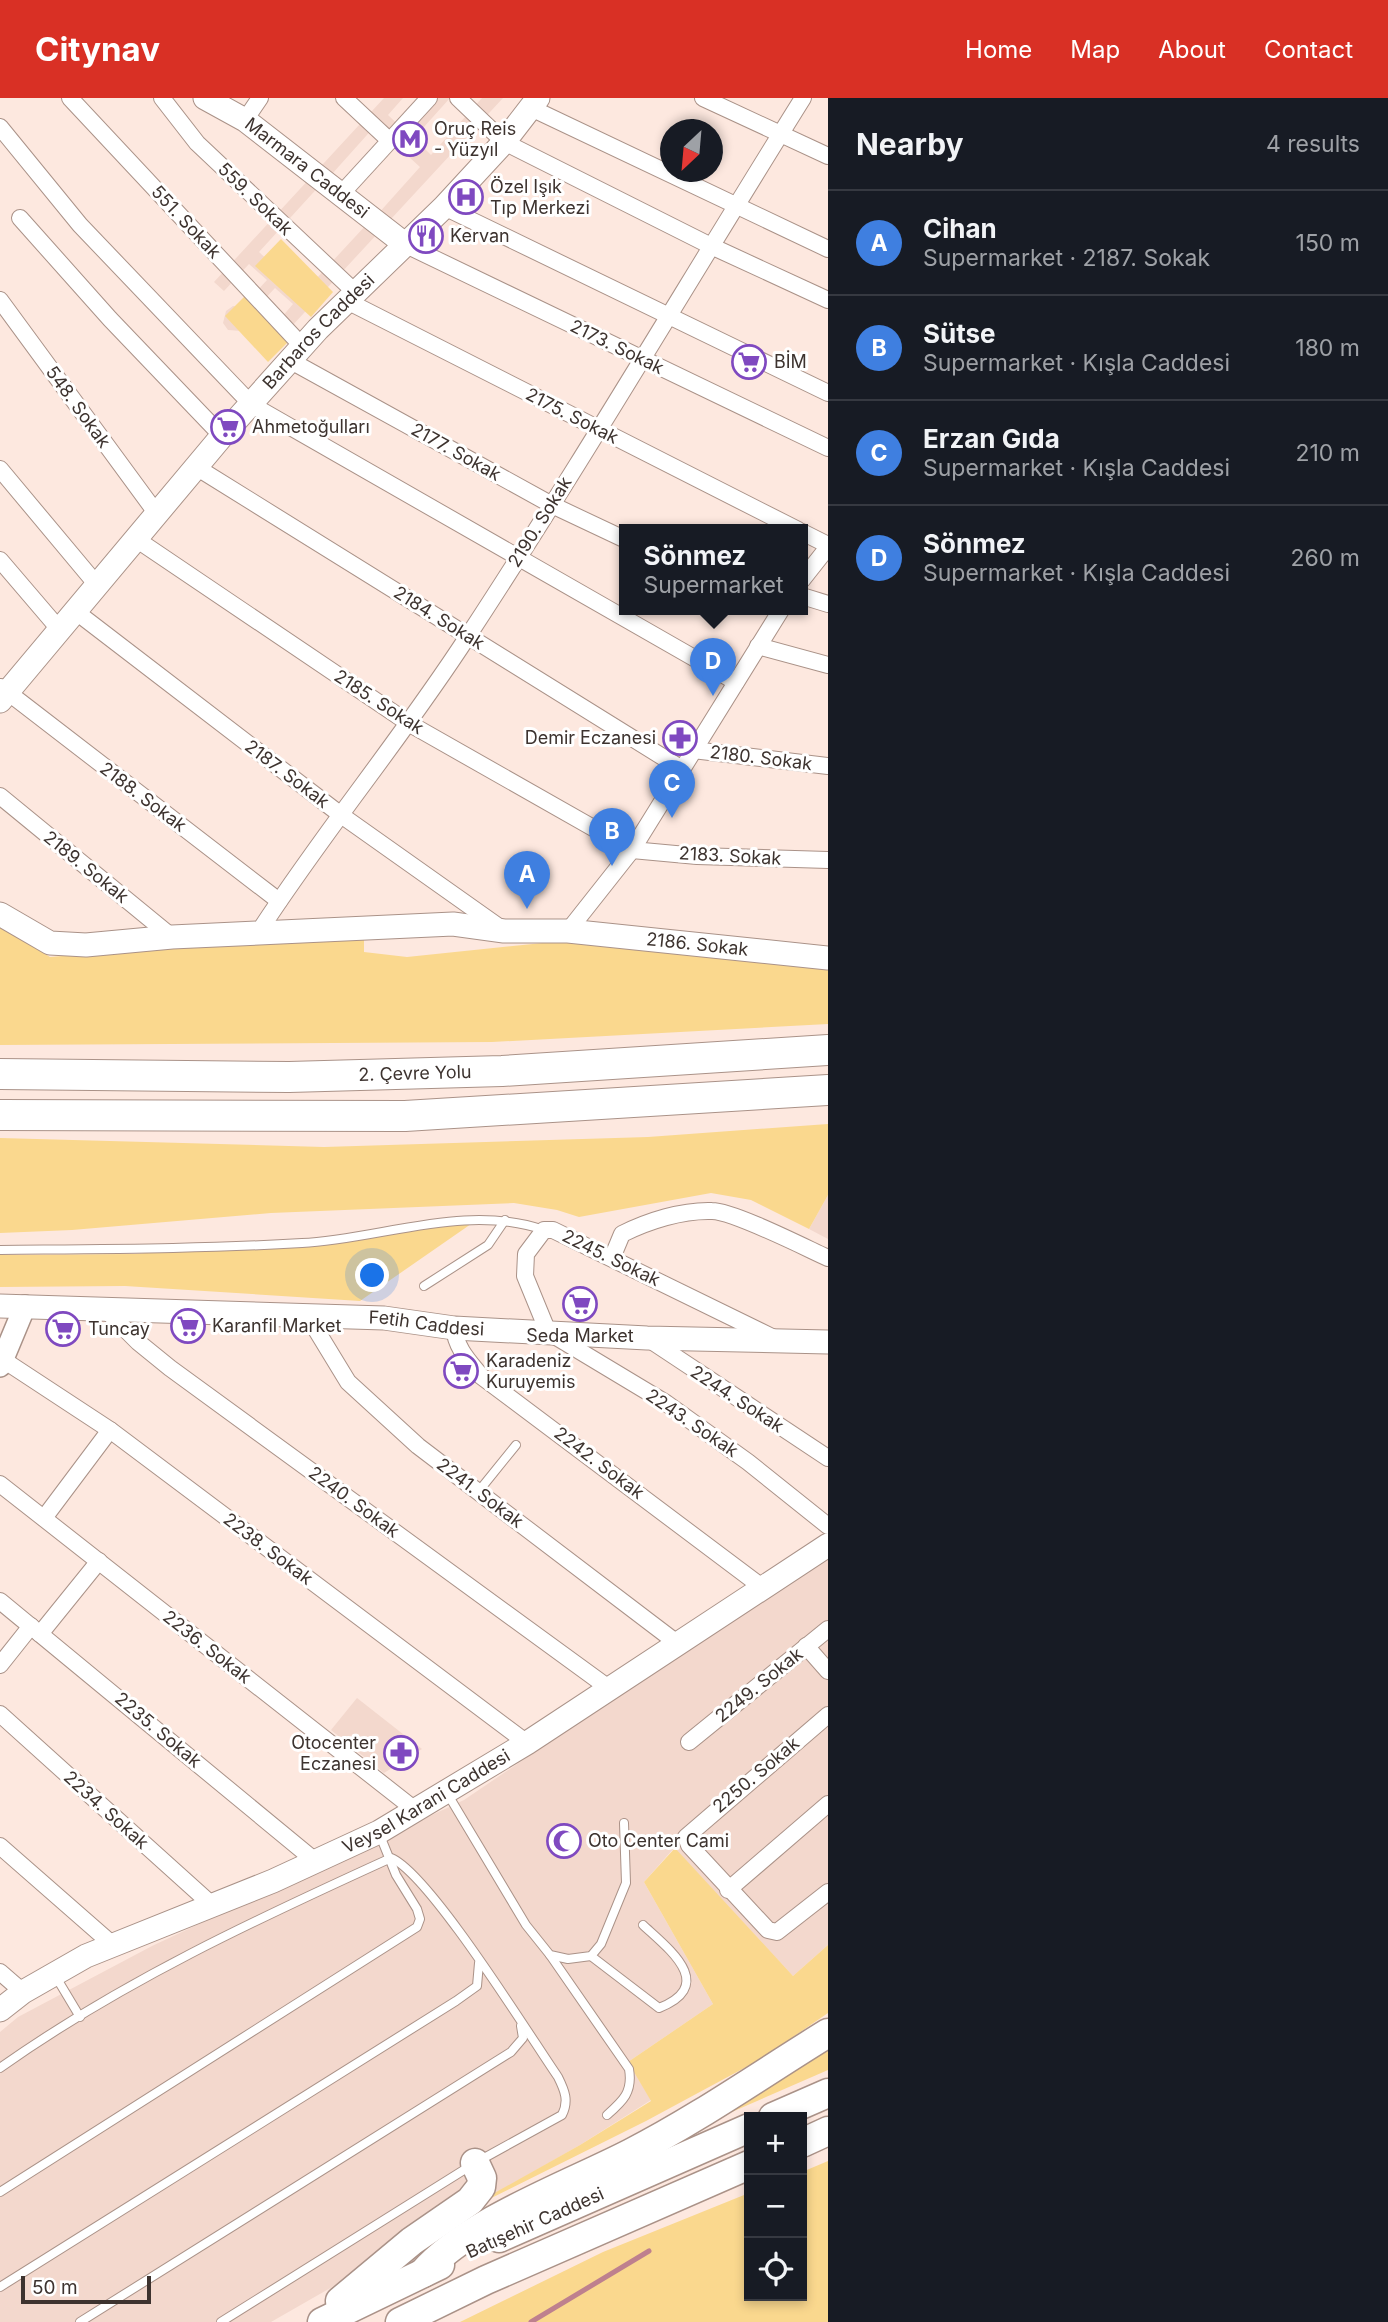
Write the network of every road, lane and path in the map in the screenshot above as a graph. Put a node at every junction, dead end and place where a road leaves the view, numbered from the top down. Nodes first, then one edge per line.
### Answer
1 (70, 98) edge
2 (162, 98) edge
3 (205, 98) edge
4 (260, 98) edge
5 (344, 98) edge
6 (429, 98) edge
7 (458, 98) edge
8 (703, 98) edge
9 (803, 98) edge
10 (535, 103) edge
11 (245, 120) junction
12 (0, 127) edge
13 (780, 135) junction
14 (390, 141) junction
15 (504, 142) junction
16 (828, 156) edge
17 (342, 193) junction
18 (734, 206) junction
19 (444, 207) junction
20 (20, 218) dead end
21 (406, 245) junction
22 (711, 246) junction
23 (828, 249) edge
24 (352, 297) junction
25 (0, 300) edge
26 (828, 300) edge
27 (671, 317) junction
28 (297, 354) junction
29 (641, 359) junction
30 (828, 393) edge
31 (252, 405) junction
32 (597, 428) junction
33 (222, 436) junction
34 (828, 448) edge
35 (197, 467) junction
36 (0, 469) edge
37 (552, 505) junction
38 (157, 514) junction
39 (786, 524) edge
40 (808, 535) edge
41 (619, 537) edge
42 (136, 539) junction
43 (828, 546) edge
44 (520, 556) junction
45 (0, 560) edge
46 (808, 572) edge
47 (97, 585) junction
48 (808, 598) edge
49 (828, 604) edge
50 (75, 611) junction
51 (619, 614) edge
52 (621, 615) edge
53 (774, 615) edge
54 (59, 629) junction
55 (468, 636) junction
56 (758, 646) junction
57 (828, 665) edge
58 (736, 682) junction
59 (2, 693) edge
60 (410, 724) junction
61 (693, 750) junction
62 (828, 766) edge
63 (682, 769) junction
64 (0, 796) edge
65 (341, 815) junction
66 (632, 850) junction
67 (828, 860) edge
68 (279, 901) junction
69 (0, 914) edge
70 (505, 931) junction
71 (568, 931) junction
72 (258, 933) junction
73 (172, 937) junction
74 (828, 958) edge
75 (828, 1050) edge
76 (0, 1074) edge
77 (828, 1090) edge
78 (0, 1115) edge
79 (505, 1220) junction
80 (544, 1230) junction
81 (0, 1250) edge
82 (612, 1258) junction
83 (828, 1258) edge
84 (424, 1286) dead end
85 (0, 1306) edge
86 (25, 1306) junction
87 (104, 1308) junction
88 (309, 1318) junction
89 (454, 1328) junction
90 (548, 1332) junction
91 (648, 1338) junction
92 (777, 1340) junction
93 (825, 1343) edge
94 (2, 1360) edge
95 (110, 1430) junction
96 (516, 1445) dead end
97 (828, 1458) edge
98 (0, 1484) edge
99 (478, 1492) junction
100 (44, 1518) junction
101 (828, 1525) edge
102 (828, 1545) edge
103 (99, 1561) junction
104 (762, 1587) junction
105 (0, 1601) edge
106 (828, 1629) edge
107 (36, 1630) junction
108 (677, 1643) junction
109 (806, 1646) junction
110 (0, 1665) edge
111 (828, 1671) edge
112 (610, 1689) junction
113 (0, 1714) edge
114 (828, 1715) edge
115 (689, 1742) dead end
116 (527, 1743) junction
117 (445, 1790) junction
118 (828, 1804) edge
119 (414, 1809) junction
120 (624, 1823) dead end
121 (379, 1832) junction
122 (0, 1846) edge
123 (391, 1858) junction
124 (314, 1860) junction
125 (729, 1890) junction
126 (828, 1892) edge
127 (212, 1905) junction
128 (643, 1925) dead end
129 (113, 1945) junction
130 (550, 1955) junction
131 (591, 1956) junction
132 (478, 1961) junction
133 (0, 1972) edge
134 (54, 1974) junction
135 (23, 1992) junction
136 (0, 2010) edge
137 (80, 2017) junction
138 (521, 2023) junction
139 (828, 2033) edge
140 (0, 2068) edge
141 (828, 2093) edge
142 (784, 2112) edge
143 (607, 2115) dead end
144 (744, 2130) edge
145 (828, 2131) edge
146 (807, 2141) edge
147 (475, 2163) junction
148 (744, 2167) edge
149 (0, 2192) edge
150 (424, 2273) junction
151 (0, 2287) edge
152 (80, 2322) edge
153 (221, 2322) edge
154 (321, 2322) edge
155 (400, 2322) edge

1 - 28 street, 551. Sokak
2 - 24 street, 559. Sokak
3 - 11 main road, Marmara Caddesi
4 - 11 street
5 - 14 street
6 - 14 street
7 - 15 street
8 - 13 street
9 - 13 street, 2190. Sokak
10 - 15 main road, Barbaros Caddesi
10 - 18 street
11 - 17 main road, Marmara Caddesi
12 - 31 street
13 - 16 street
13 - 18 street, 2190. Sokak
14 - 17 street
15 - 19 main road, Barbaros Caddesi
15 - 22 street
17 - 21 main road, Marmara Caddesi
18 - 22 street, 2190. Sokak
18 - 23 street
19 - 21 main road, Barbaros Caddesi
19 - 27 street
20 - 33 street
21 - 24 main road, Barbaros Caddesi
21 - 29 street, 2173. Sokak
22 - 26 street
22 - 27 street, 2190. Sokak
24 - 28 main road, Barbaros Caddesi
24 - 32 street, 2175. Sokak
25 - 38 street, 548. Sokak
27 - 29 street, 2190. Sokak
27 - 30 street
28 - 31 main road, Barbaros Caddesi
28 - 37 street, 2177. Sokak
29 - 32 street, 2190. Sokak
29 - 34 street, 2173. Sokak
31 - 33 main road, Barbaros Caddesi
31 - 44 street
32 - 37 street, 2190. Sokak
32 - 39 street, 2175. Sokak
33 - 35 main road, Barbaros Caddesi
35 - 38 main road, Barbaros Caddesi
35 - 55 street, 2184. Sokak
36 - 47 street
37 - 41 street, 2177. Sokak
37 - 44 street, 2190. Sokak
38 - 42 main road, Barbaros Caddesi
40 - 43 street, 2175. Sokak
42 - 47 main road, Barbaros Caddesi
42 - 60 street, 2185. Sokak
43 - 46 street
44 - 51 street
44 - 55 street, 2190. Sokak
45 - 54 street
47 - 50 main road, Barbaros Caddesi
48 - 49 street
50 - 54 main road, Barbaros Caddesi
50 - 65 street, 2187. Sokak
52 - 58 street
53 - 56 street
54 - 59 main road, Barbaros Caddesi
55 - 60 street, 2190. Sokak
55 - 63 street, 2184. Sokak
56 - 57 street
56 - 58 street
58 - 61 street
59 - 68 street, 2188. Sokak
60 - 65 street, 2190. Sokak
60 - 66 street, 2185. Sokak
61 - 62 street, 2180. Sokak
61 - 63 street
63 - 66 street
64 - 73 street, 2189. Sokak
65 - 68 street, 2190. Sokak
65 - 70 street, 2187. Sokak
66 - 67 street, 2183. Sokak
66 - 71 street
68 - 72 street, 2190. Sokak
69 - 73 main road, 2186. Sokak
70 - 71 main road, 2186. Sokak
70 - 72 main road, 2186. Sokak
71 - 74 main road, 2186. Sokak
72 - 73 main road, 2186. Sokak
75 - 76 highway, 2. Çevre Yolu
77 - 78 highway
79 - 80 lane
79 - 81 lane
79 - 84 lane
80 - 82 street, 2245. Sokak
80 - 90 street, 2245. Sokak
82 - 83 street
82 - 92 street, 2245. Sokak
85 - 86 main road, Fetih Caddesi
86 - 87 main road, Fetih Caddesi
86 - 94 street
87 - 88 main road, Fetih Caddesi
87 - 112 street, 2240. Sokak
88 - 89 main road, Fetih Caddesi
88 - 99 street, 2241. Sokak
89 - 90 main road, Fetih Caddesi
89 - 104 street, 2242. Sokak
90 - 91 main road, Fetih Caddesi
90 - 101 street, 2243. Sokak
91 - 92 main road, Fetih Caddesi
91 - 97 street, 2244. Sokak
92 - 93 main road, Fetih Caddesi
94 - 95 street, 2238. Sokak
95 - 100 street
95 - 116 street, 2238. Sokak
96 - 99 lane
98 - 100 street, 2236. Sokak
99 - 108 street, 2241. Sokak
100 - 103 street, 2236. Sokak
102 - 104 main road, Veysel Karani Caddesi
103 - 107 street
103 - 119 street, 2236. Sokak
104 - 108 main road, Veysel Karani Caddesi
105 - 107 street, 2235. Sokak
106 - 109 street, 2249. Sokak
107 - 110 street
107 - 124 street, 2235. Sokak
108 - 112 main road, Veysel Karani Caddesi
109 - 111 street
109 - 115 street, 2249. Sokak
112 - 116 main road, Veysel Karani Caddesi
113 - 127 street, 2234. Sokak
114 - 125 street, 2250. Sokak
116 - 117 main road, Veysel Karani Caddesi
117 - 119 main road, Veysel Karani Caddesi
117 - 130 lane
118 - 125 street
119 - 121 main road, Veysel Karani Caddesi
120 - 131 lane
121 - 123 lane
121 - 124 main road, Veysel Karani Caddesi
122 - 129 street
123 - 132 lane
123 - 137 lane
123 - 149 lane
124 - 127 main road, Veysel Karani Caddesi
125 - 126 street
127 - 129 main road, Veysel Karani Caddesi
128 - 131 lane
129 - 134 main road, Veysel Karani Caddesi
130 - 131 lane
130 - 143 lane
132 - 138 lane
132 - 151 lane
133 - 135 street
134 - 135 main road, Veysel Karani Caddesi
134 - 137 lane
135 - 136 main road, Veysel Karani Caddesi
137 - 140 lane
138 - 147 lane
138 - 152 lane
139 - 150 highway
141 - 142 highway
144 - 150 highway, Batışehir Caddesi
145 - 146 highway
147 - 153 lane
147 - 154 highway
148 - 155 highway, Batışehir Caddesi
150 - 154 highway, Batışehir Caddesi

